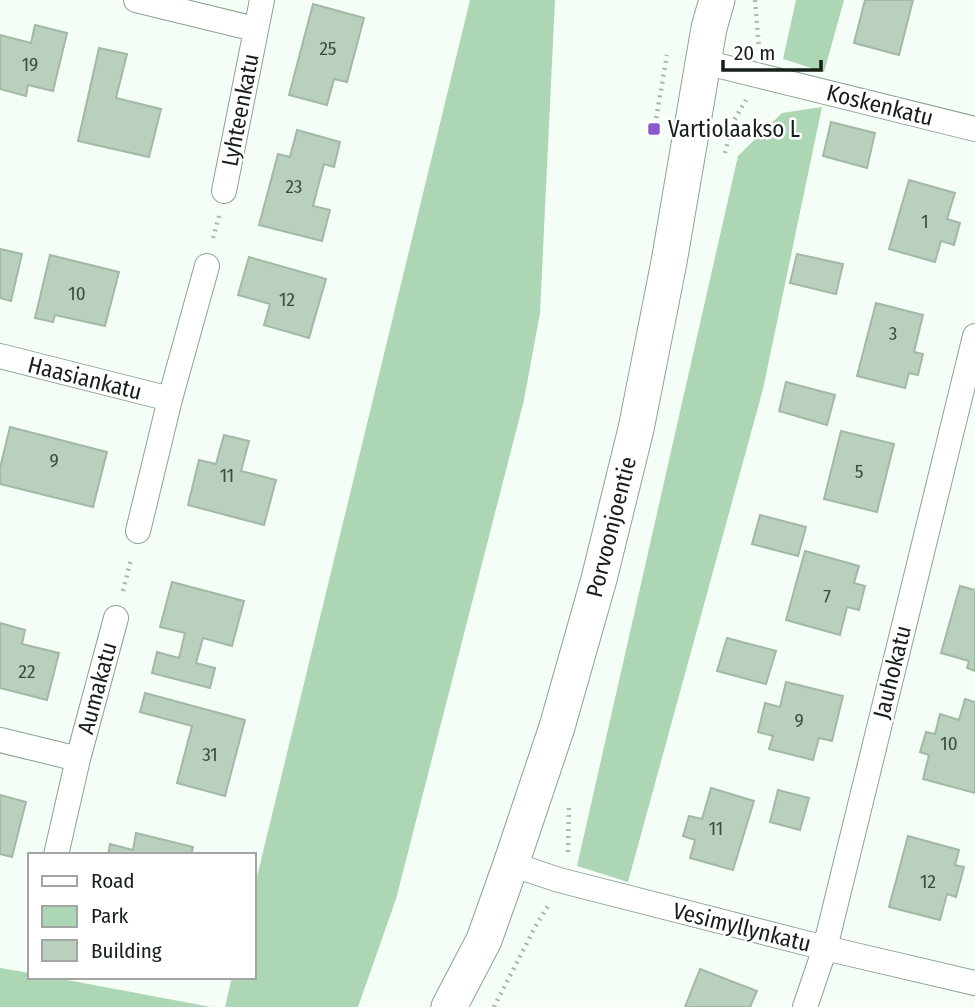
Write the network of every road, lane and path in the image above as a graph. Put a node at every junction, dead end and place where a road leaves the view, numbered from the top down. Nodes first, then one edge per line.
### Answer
1 (136, 0) edge
2 (262, 0) edge
3 (710, 9) edge
4 (255, 29) junction
5 (704, 62) junction
6 (975, 129) edge
7 (224, 191) joint
8 (207, 266) joint
9 (975, 336) edge
10 (0, 356) edge
11 (170, 399) junction
12 (138, 531) joint
13 (116, 618) joint
14 (0, 740) edge
15 (78, 759) junction
16 (57, 853) edge
17 (511, 864) junction
18 (825, 948) junction
19 (975, 983) edge
20 (449, 1007) edge
21 (805, 1007) edge

1 - 4 street, Lyhteenkatu
2 - 4 street, Lyhteenkatu
3 - 5 street, Porvoonjoentie
4 - 7 street, Lyhteenkatu
5 - 6 street, Koskenkatu
5 - 17 street, Porvoonjoentie
7 - 8 path
8 - 11 street, Haasiankatu
9 - 18 street, Jauhokatu
10 - 11 street, Haasiankatu
11 - 12 street, Haasiankatu
12 - 13 path
13 - 15 street, Aumakatu
14 - 15 street, Aumakatu
15 - 16 street, Aumakatu
17 - 18 street, Vesimyllynkatu
17 - 20 street, Porvoonjoentie
18 - 19 street, Vesimyllynkatu
18 - 21 street, Jauhokatu

